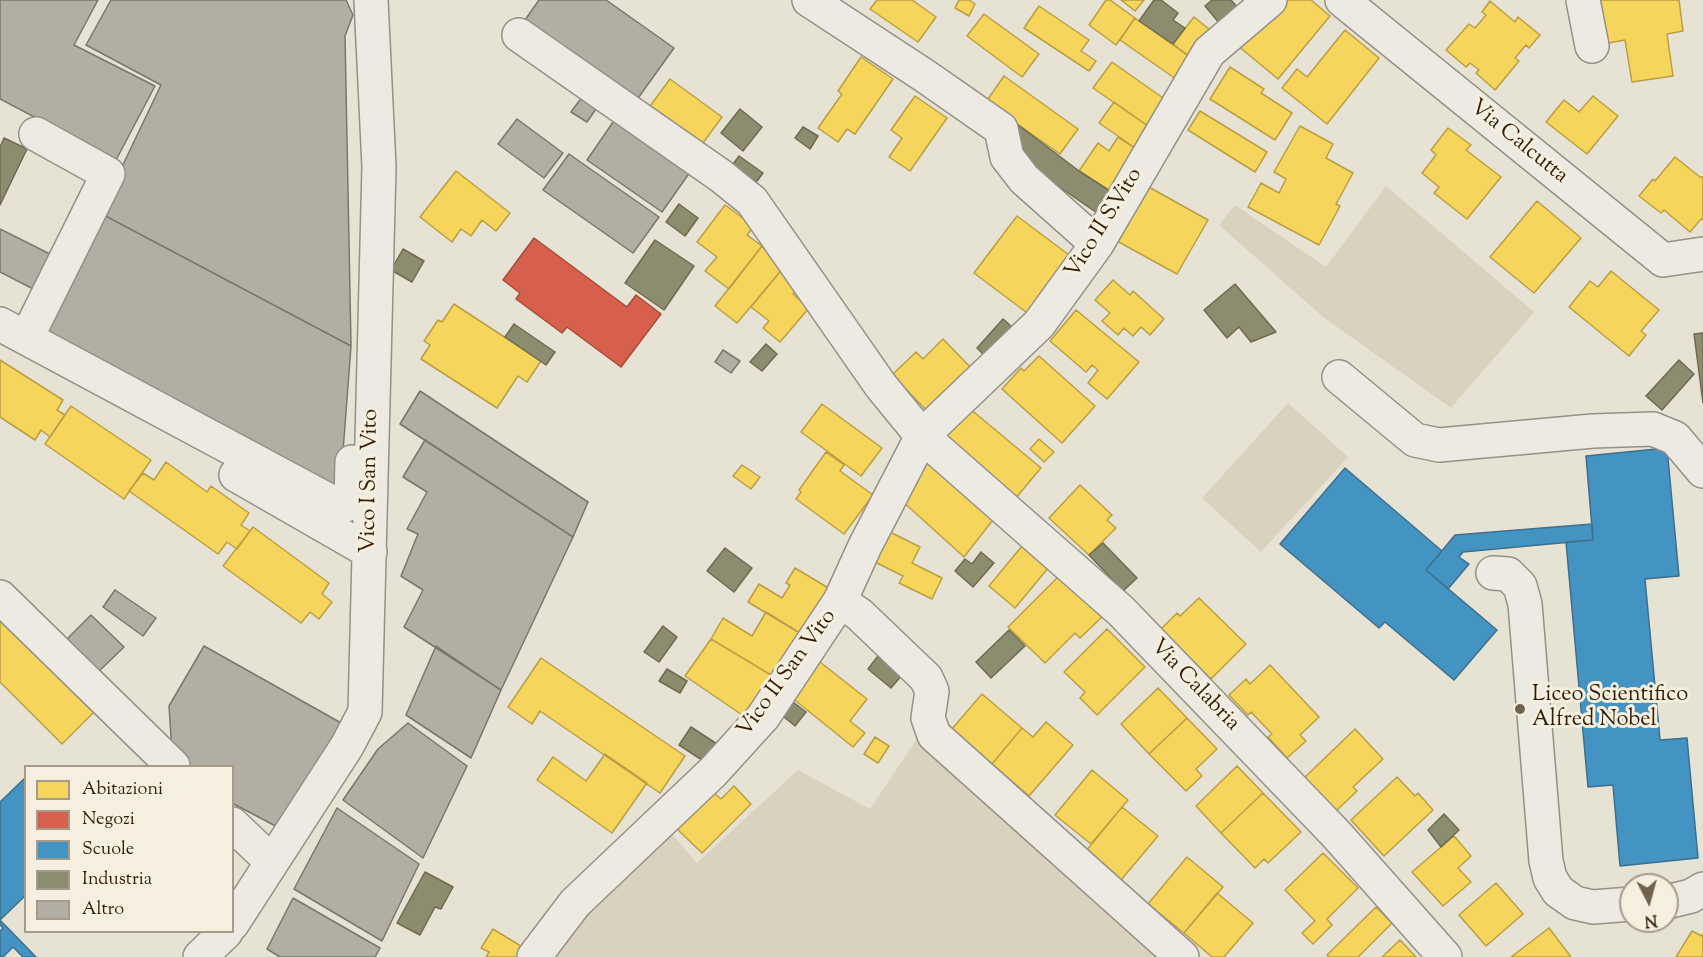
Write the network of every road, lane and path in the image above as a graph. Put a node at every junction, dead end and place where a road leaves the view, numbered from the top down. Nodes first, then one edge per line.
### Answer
1 (809, 0) edge
2 (1270, 0) edge
3 (1342, 0) edge
4 (1583, 0) edge
5 (367, 15) edge
6 (519, 35) dead end
7 (1593, 45) dead end
8 (36, 134) dead end
9 (1097, 244) junction
10 (1703, 254) edge
11 (9, 336) edge
12 (1339, 377) dead end
13 (922, 436) junction
14 (1703, 471) edge
15 (370, 552) junction
16 (1493, 573) dead end
17 (0, 597) edge
18 (840, 601) junction
19 (172, 765) edge
20 (234, 826) edge
21 (272, 862) junction
22 (1703, 889) edge
23 (1679, 899) edge
24 (1619, 905) edge
25 (234, 921) edge
26 (225, 933) edge
27 (200, 957) edge
28 (534, 957) edge
29 (1182, 957) edge
30 (1445, 957) edge

1 - 9 street
2 - 9 street, Vico II S.Vito
3 - 10 street, Via Calcutta
4 - 7 street
5 - 11 street
5 - 15 street, Vico I San Vito
6 - 13 street, Via Calabria
8 - 11 street
9 - 13 street, Vico II S.Vito
11 - 15 street
12 - 14 street
13 - 18 street, Vico II San Vito
13 - 30 street, Via Calabria
15 - 21 street, Vico I San Vito
16 - 24 street
17 - 19 street
18 - 28 street, Vico II San Vito
18 - 29 street
20 - 21 street
21 - 25 street, Vico I San Vito
22 - 23 street
26 - 27 street

